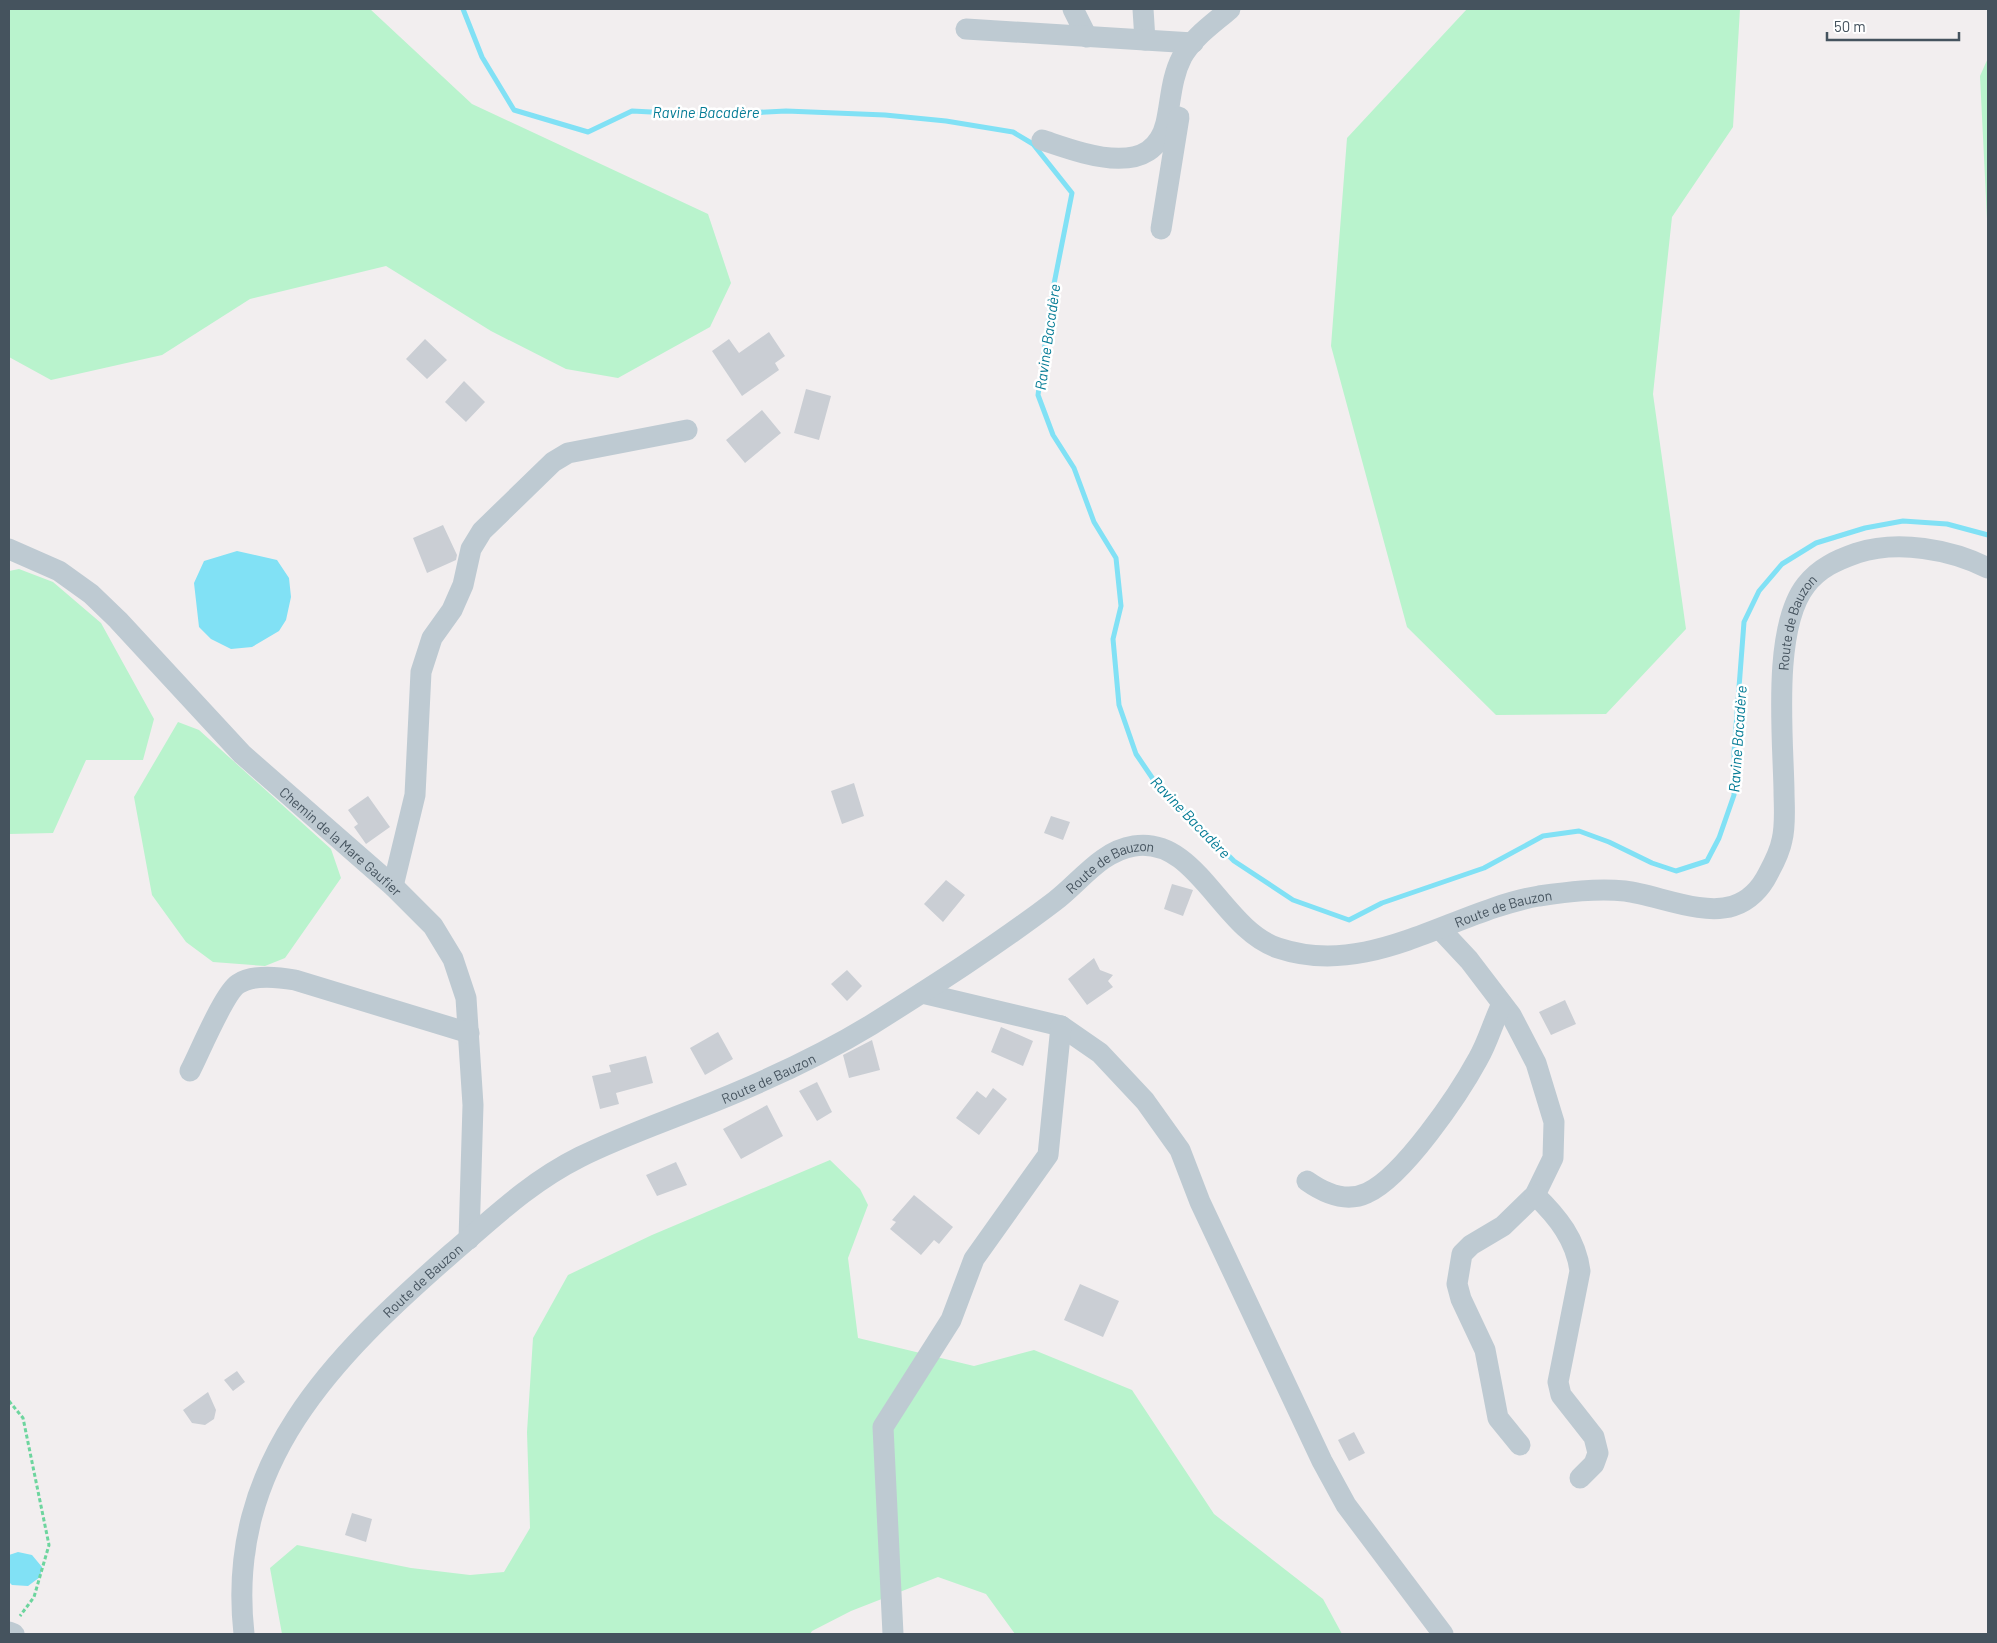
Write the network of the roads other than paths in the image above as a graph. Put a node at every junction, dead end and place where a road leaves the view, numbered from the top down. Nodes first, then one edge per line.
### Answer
1 (1073, 9) edge
2 (1143, 9) edge
3 (1230, 9) edge
4 (966, 29) dead end
5 (1087, 37) junction
6 (1145, 40) junction
7 (1190, 46) junction
8 (1042, 140) dead end
9 (1161, 229) dead end
10 (687, 430) dead end
11 (9, 549) edge
12 (1988, 568) edge
13 (393, 886) junction
14 (1440, 929) junction
15 (922, 993) junction
16 (1502, 1004) junction
17 (1060, 1026) junction
18 (469, 1033) junction
19 (190, 1072) dead end
20 (1307, 1181) dead end
21 (1535, 1195) junction
22 (469, 1239) junction
23 (1520, 1445) dead end
24 (1580, 1478) dead end
25 (244, 1634) edge
26 (893, 1634) edge
27 (1443, 1634) edge

1 - 5 street
2 - 6 street
3 - 7 street
4 - 5 street
5 - 6 street
6 - 7 street
7 - 8 street
7 - 9 street
10 - 13 street
11 - 13 street, Chemin de la Mare Gaufier
12 - 14 street, Route de Bauzon
13 - 18 street, Chemin de la Mare Gaufier
14 - 15 street, Route de Bauzon
14 - 16 street
15 - 17 street
15 - 22 street, Route de Bauzon
16 - 20 street
16 - 21 street
17 - 26 street
17 - 27 street
18 - 19 street
18 - 22 street, Chemin de la Mare Gaufier
21 - 23 street
21 - 24 street
22 - 25 street, Route de Bauzon

